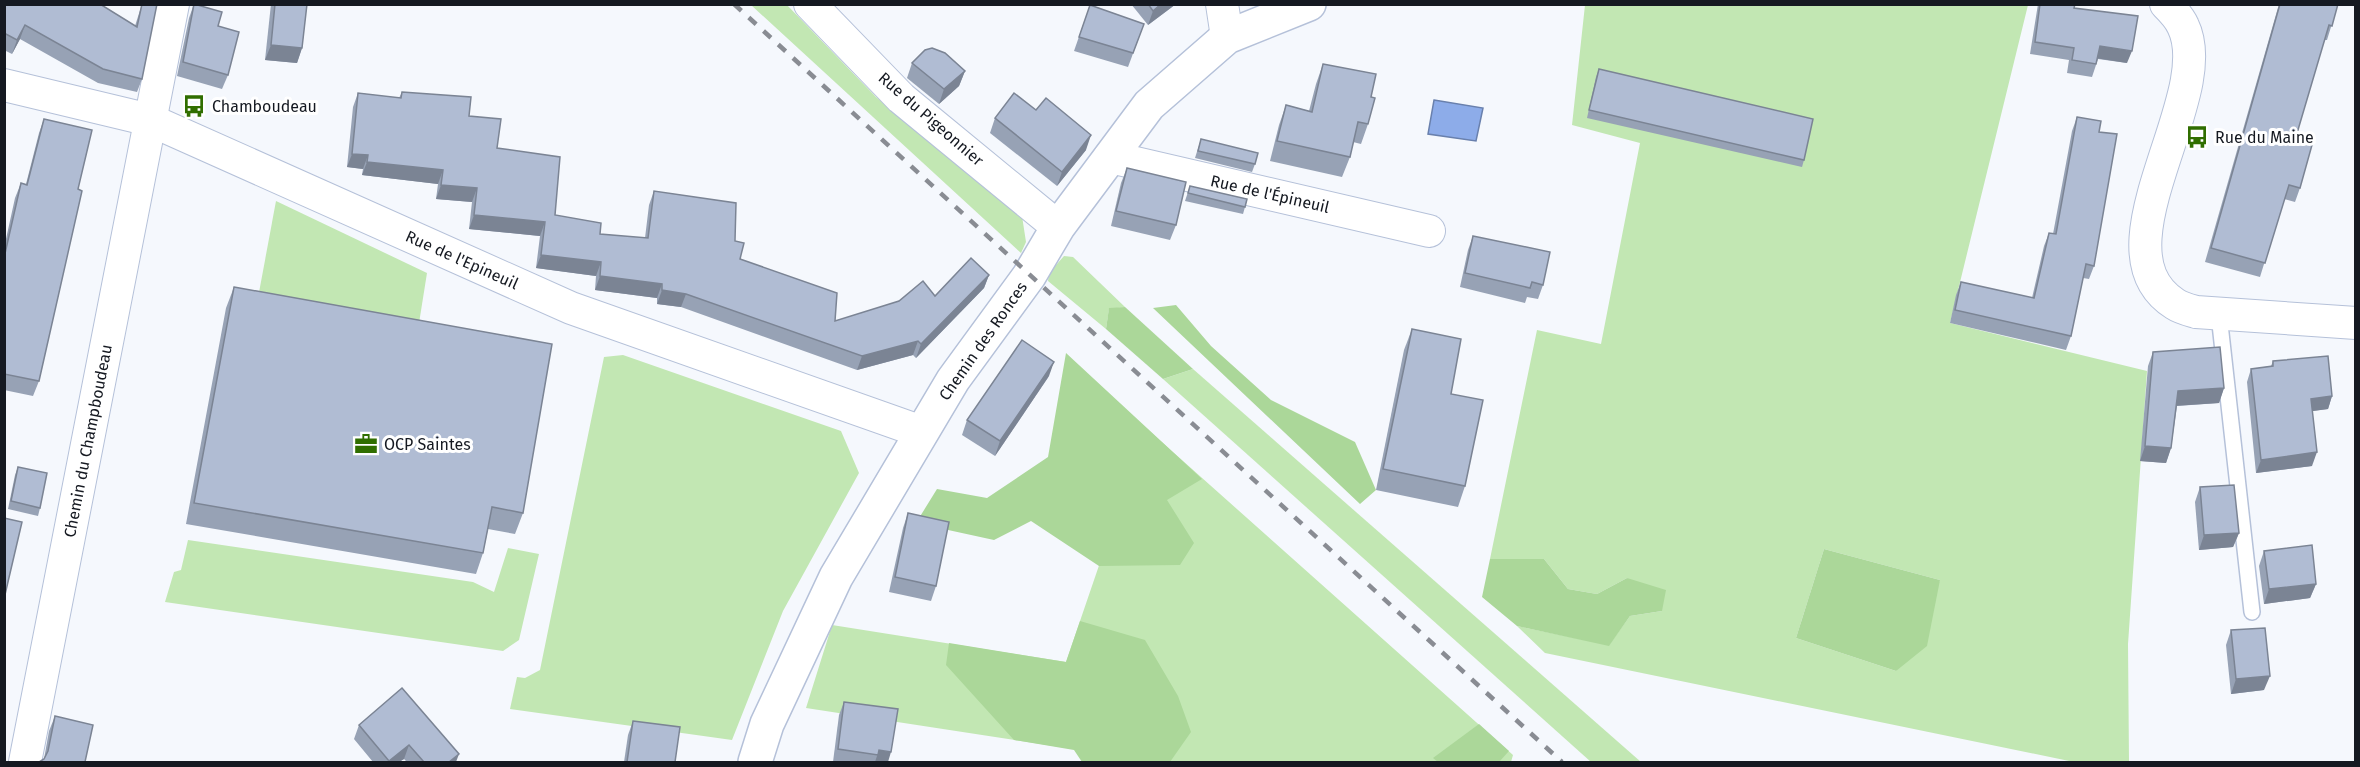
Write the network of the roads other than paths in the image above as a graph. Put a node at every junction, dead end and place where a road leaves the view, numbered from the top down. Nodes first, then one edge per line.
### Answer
1 (173, 4) edge
2 (810, 4) edge
3 (1222, 4) edge
4 (1309, 4) edge
5 (2166, 4) edge
6 (1227, 37) junction
7 (4, 85) edge
8 (150, 120) junction
9 (1110, 157) junction
10 (1058, 227) junction
11 (1429, 231) dead end
12 (2219, 315) junction
13 (2355, 324) edge
14 (922, 432) junction
15 (2252, 612) dead end
16 (26, 762) edge
17 (755, 762) edge

1 - 8 street, Chemin du Champboudeau
2 - 10 street, Rue du Pigeonnier
3 - 6 street
4 - 6 street, Chemin des Ronces
5 - 12 street
6 - 9 street, Chemin des Ronces
7 - 8 street, Rue de l'Epineuil
8 - 14 street, Rue de l'Epineuil
8 - 16 street, Chemin du Champboudeau
9 - 10 street, Chemin des Ronces
9 - 11 street, Rue de l'Épineuil
10 - 14 street, Chemin des Ronces
12 - 13 street
12 - 15 lane
14 - 17 street, Chemin des Ronces

